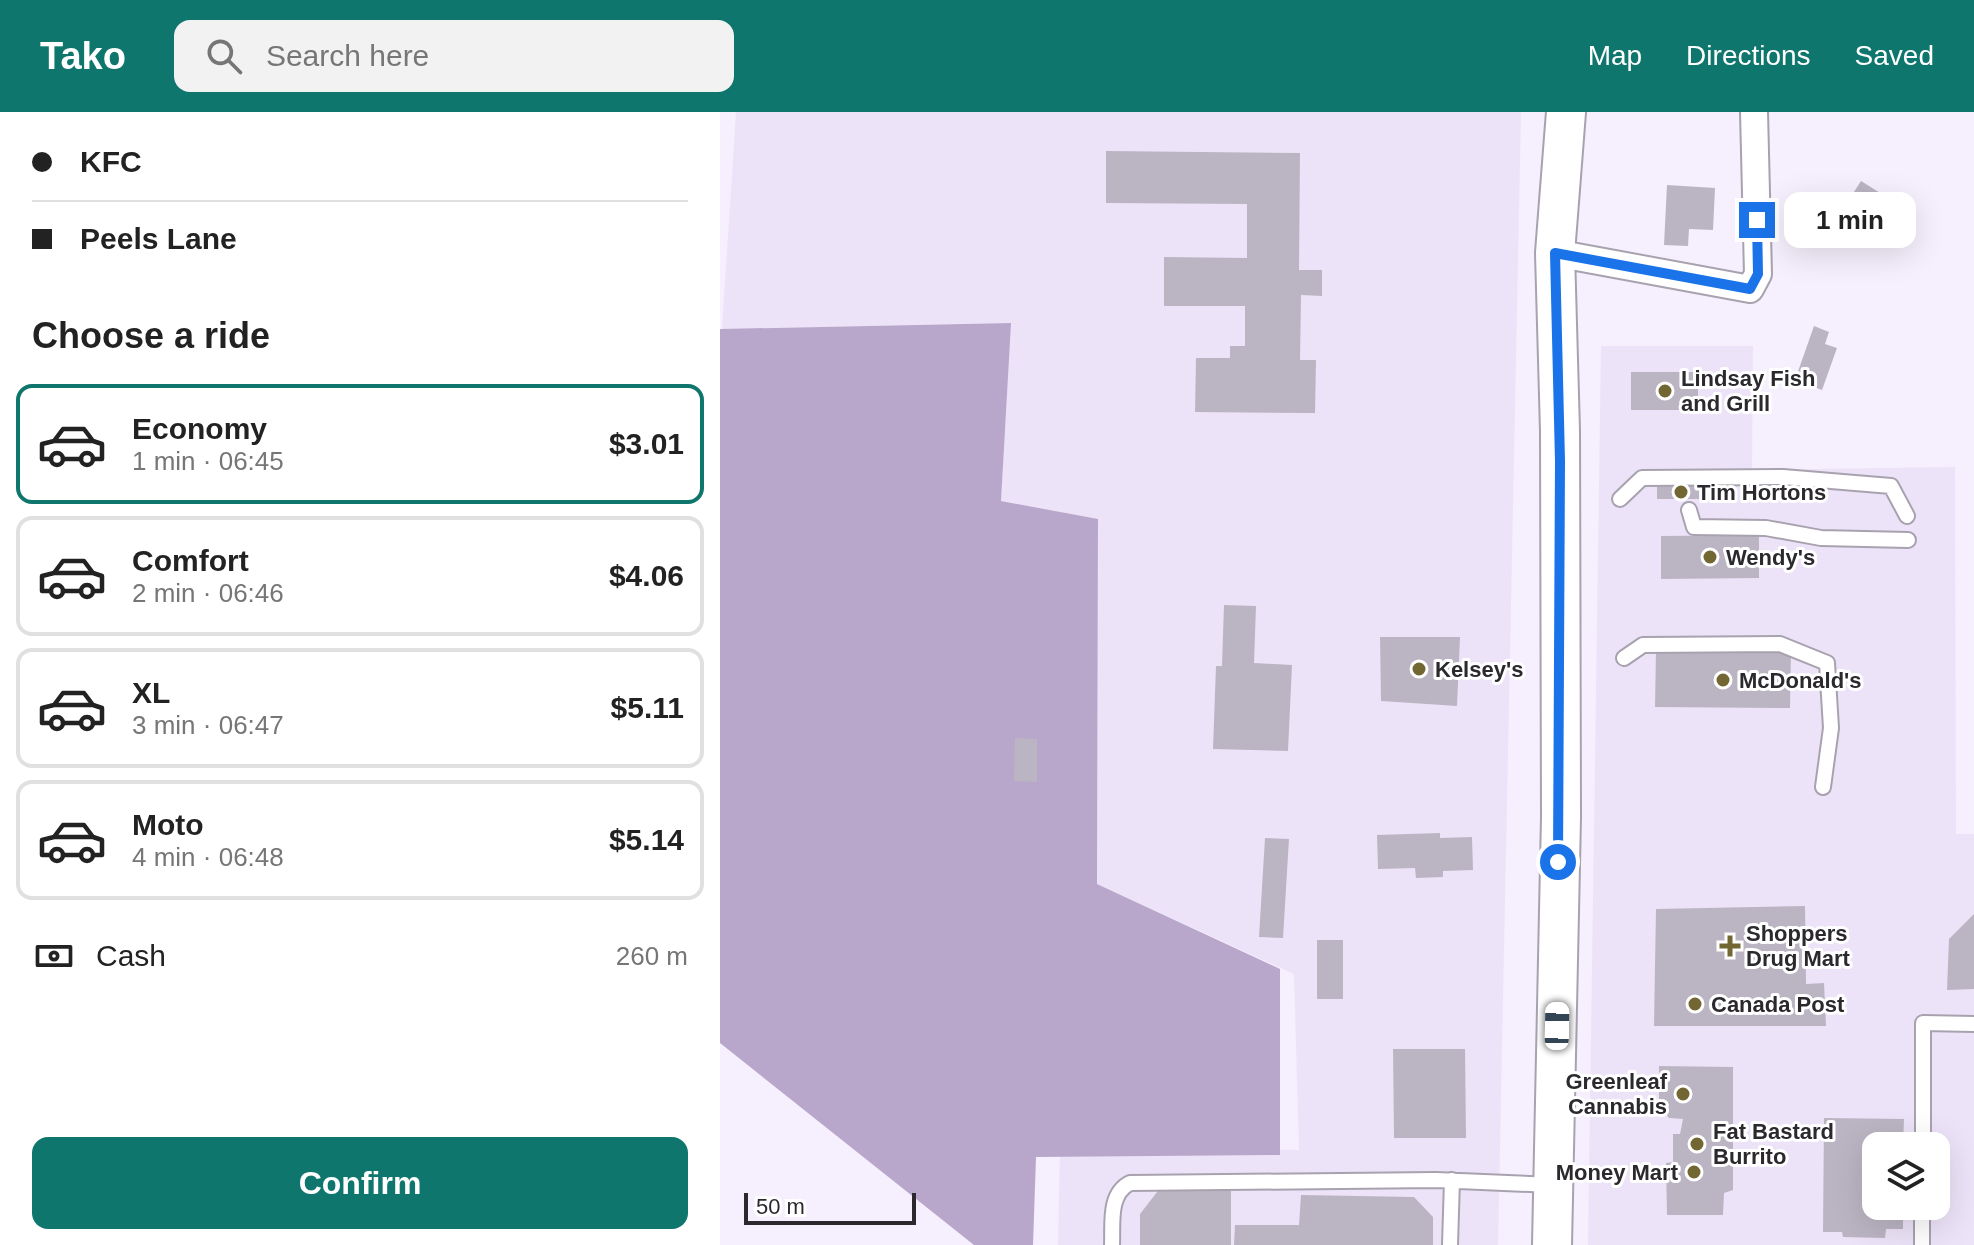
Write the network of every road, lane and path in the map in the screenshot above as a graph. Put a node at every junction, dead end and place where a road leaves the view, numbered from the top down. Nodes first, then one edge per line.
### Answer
1 (1566, 112) edge
2 (1754, 112) edge
3 (1555, 253) junction
4 (1620, 499) dead end
5 (1689, 510) dead end
6 (1907, 516) dead end
7 (1908, 540) dead end
8 (1624, 658) dead end
9 (1823, 787) dead end
10 (1974, 1024) edge
11 (1923, 1132) edge
12 (1452, 1180) junction
13 (1553, 1185) junction
14 (1922, 1220) edge
15 (1112, 1245) edge
16 (1450, 1245) edge
17 (1552, 1245) edge
18 (1922, 1245) edge

1 - 3 main road
2 - 3 street
3 - 13 main road
4 - 6 lane
5 - 7 lane
8 - 9 lane
10 - 11 lane
12 - 13 lane
12 - 15 lane
12 - 16 lane
13 - 17 main road
14 - 18 lane

